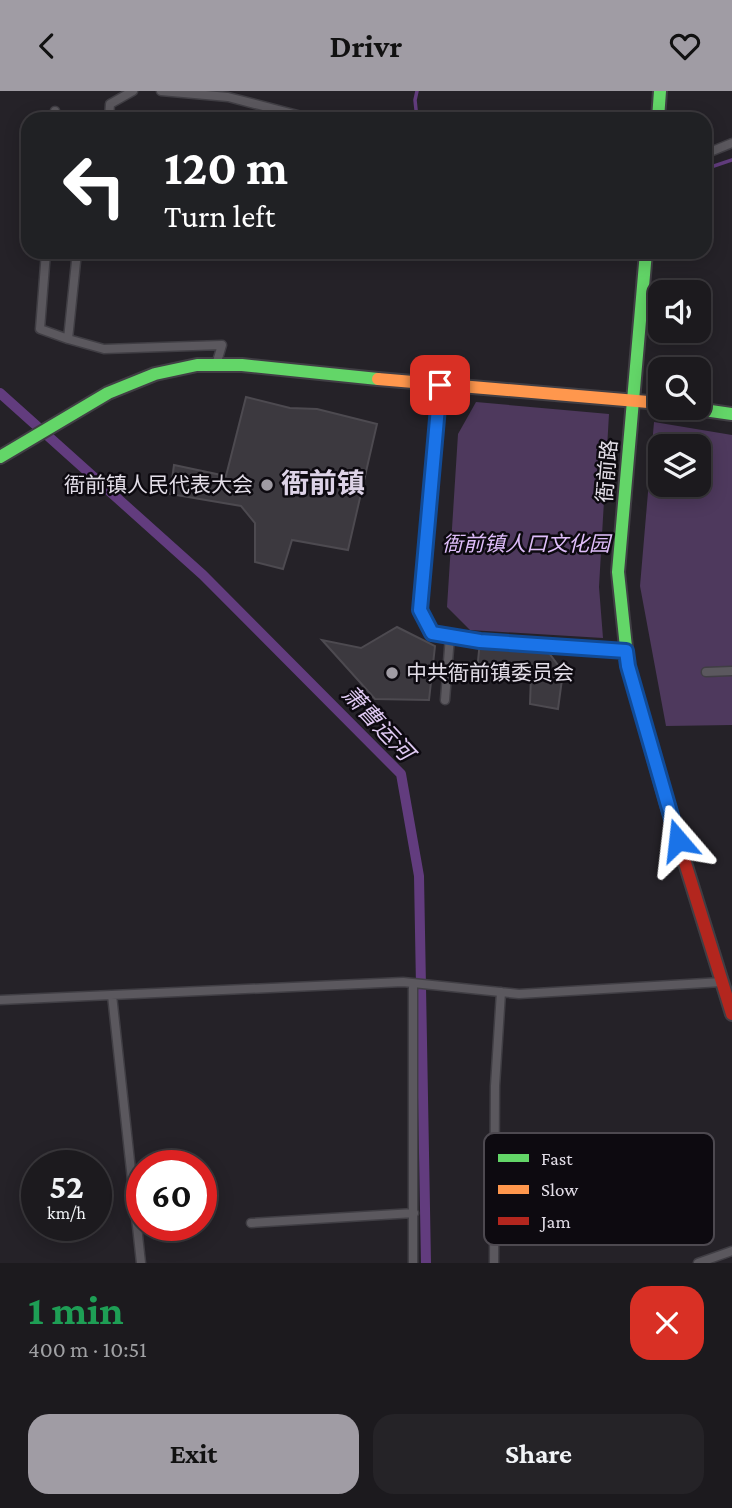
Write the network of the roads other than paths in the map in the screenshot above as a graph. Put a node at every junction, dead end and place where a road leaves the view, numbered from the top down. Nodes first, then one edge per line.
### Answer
1 (133, 91) edge
2 (161, 91) edge
3 (660, 91) edge
4 (109, 112) edge
5 (286, 112) edge
6 (658, 112) edge
7 (732, 143) edge
8 (712, 151) edge
9 (45, 259) edge
10 (76, 259) edge
11 (645, 259) edge
12 (68, 339) junction
13 (216, 365) junction
14 (440, 385) junction
15 (633, 399) junction
16 (648, 401) edge
17 (711, 411) edge
18 (732, 414) edge
19 (0, 457) edge
20 (450, 636) junction
21 (480, 641) joint
22 (626, 651) junction
23 (732, 671) edge
24 (706, 672) dead end
25 (445, 700) dead end
26 (722, 982) junction
27 (408, 983) junction
28 (501, 992) junction
29 (112, 995) junction
30 (0, 1000) edge
31 (732, 1014) edge
32 (495, 1133) edge
33 (414, 1213) junction
34 (251, 1223) dead end
35 (494, 1245) edge
36 (732, 1251) edge
37 (141, 1263) edge
38 (413, 1263) edge
39 (494, 1263) edge
40 (698, 1263) edge

1 - 4 street
2 - 5 street
3 - 6 street
7 - 8 street
9 - 12 street
10 - 12 street
11 - 15 street, 衙前路
12 - 13 street
13 - 14 street
13 - 19 street
14 - 15 street
14 - 20 street
15 - 16 street
15 - 22 street, 衙前路
17 - 18 street
20 - 21 street
20 - 25 street
21 - 22 street
22 - 26 street, 衙前路
23 - 24 street
26 - 28 street
26 - 31 street, 衙前路
27 - 28 street
27 - 29 street
27 - 33 street
28 - 32 street
29 - 30 street
29 - 37 street
33 - 34 street
33 - 38 street
35 - 39 street
36 - 40 street

